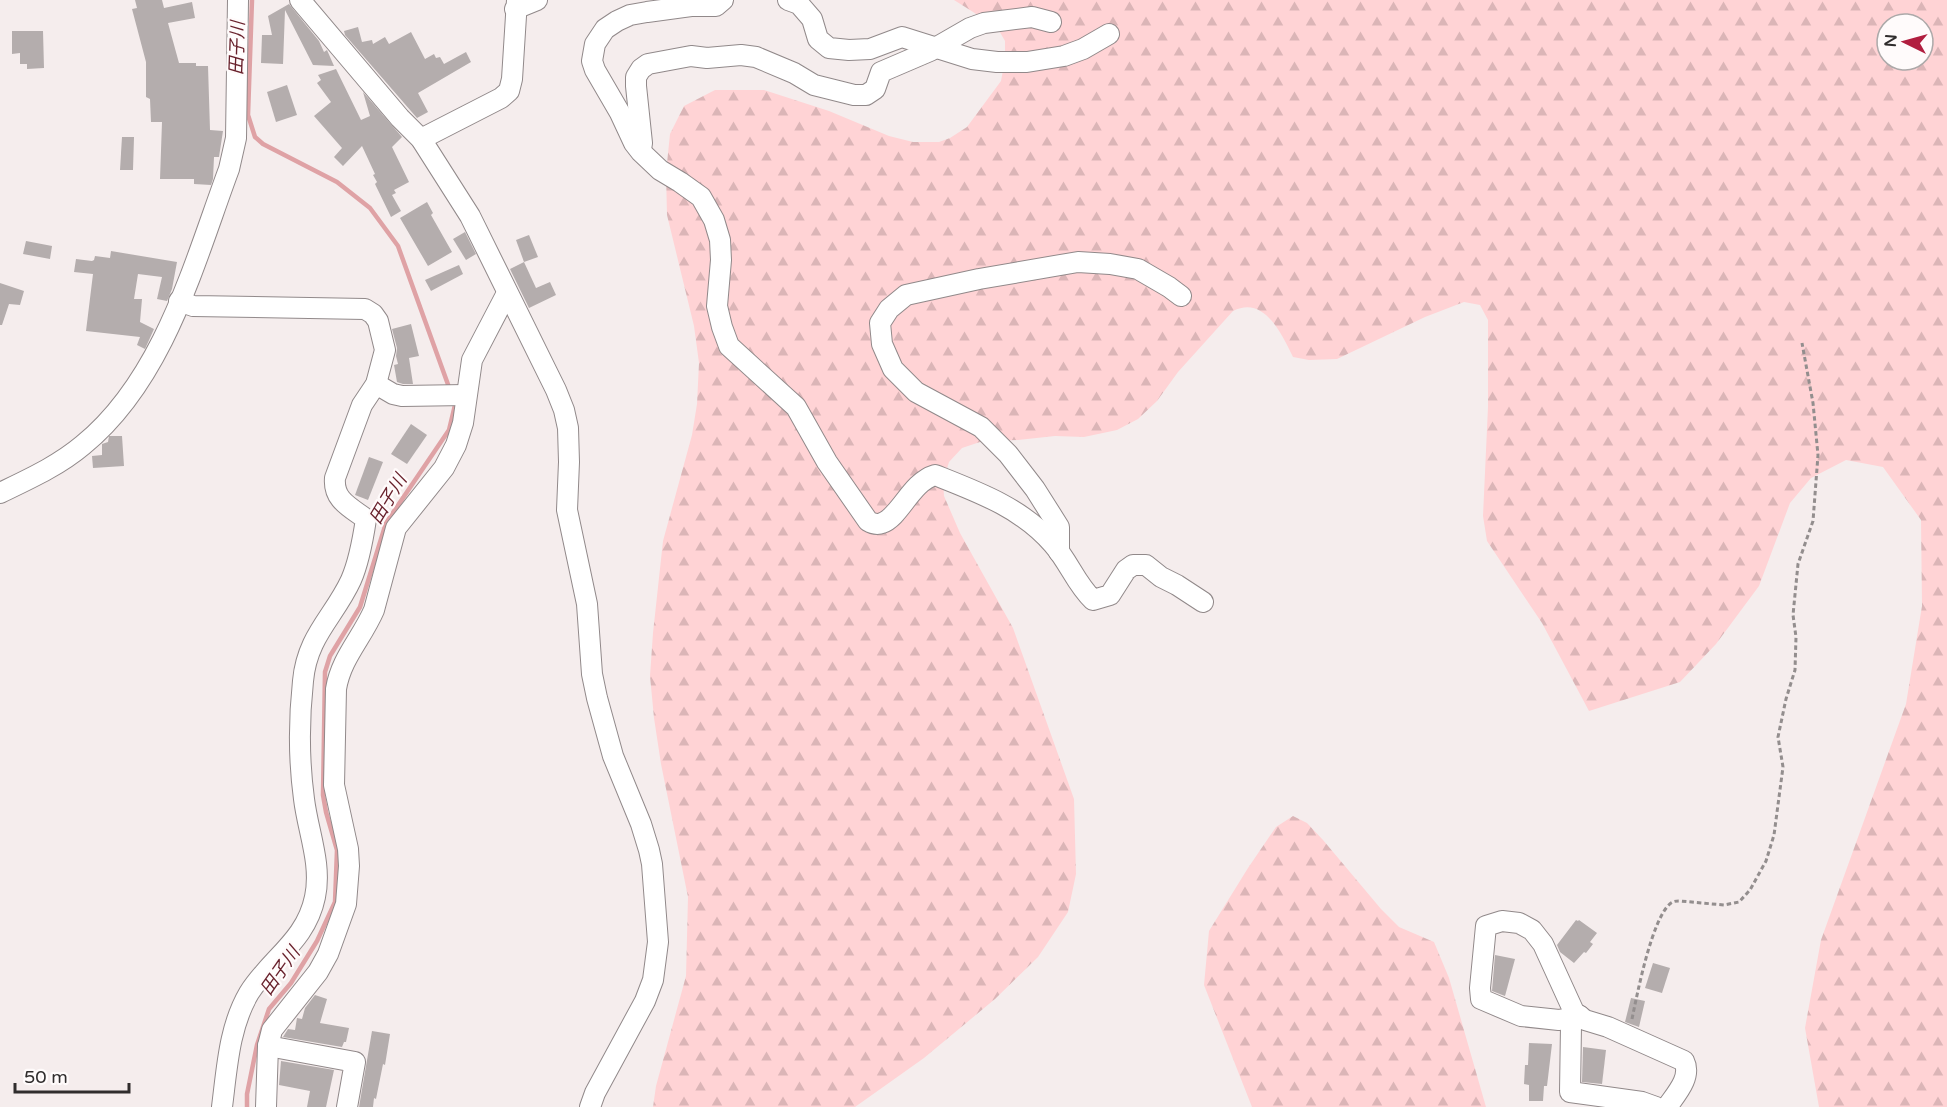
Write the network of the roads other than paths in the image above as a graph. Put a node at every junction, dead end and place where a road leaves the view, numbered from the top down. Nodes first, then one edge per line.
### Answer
1 (238, 0) edge
2 (300, 0) edge
3 (537, 0) edge
4 (723, 0) edge
5 (788, 0) edge
6 (691, 3) edge
7 (516, 4) edge
8 (1051, 22) dead end
9 (1109, 34) dead end
10 (936, 47) junction
11 (421, 139) junction
12 (641, 152) junction
13 (507, 293) junction
14 (1181, 296) dead end
15 (179, 301) junction
16 (376, 384) junction
17 (465, 396) junction
18 (0, 493) edge
19 (1059, 552) junction
20 (1203, 602) dead end
21 (1580, 1016) junction
22 (268, 1046) junction
23 (222, 1107) edge
24 (266, 1107) edge
25 (347, 1107) edge
26 (590, 1107) edge
27 (1656, 1107) edge
28 (1667, 1107) edge

1 - 15 street
2 - 11 street
3 - 7 street
4 - 6 street
5 - 10 street
6 - 12 street
7 - 11 street
8 - 10 street
9 - 10 street
10 - 12 street
11 - 13 street
12 - 19 street
13 - 17 street
13 - 26 street
14 - 19 street
15 - 16 street
15 - 18 street
16 - 17 street
16 - 23 street
17 - 22 street
19 - 20 street
21 - 21 street
21 - 27 street
21 - 28 street
22 - 24 street
22 - 25 street

